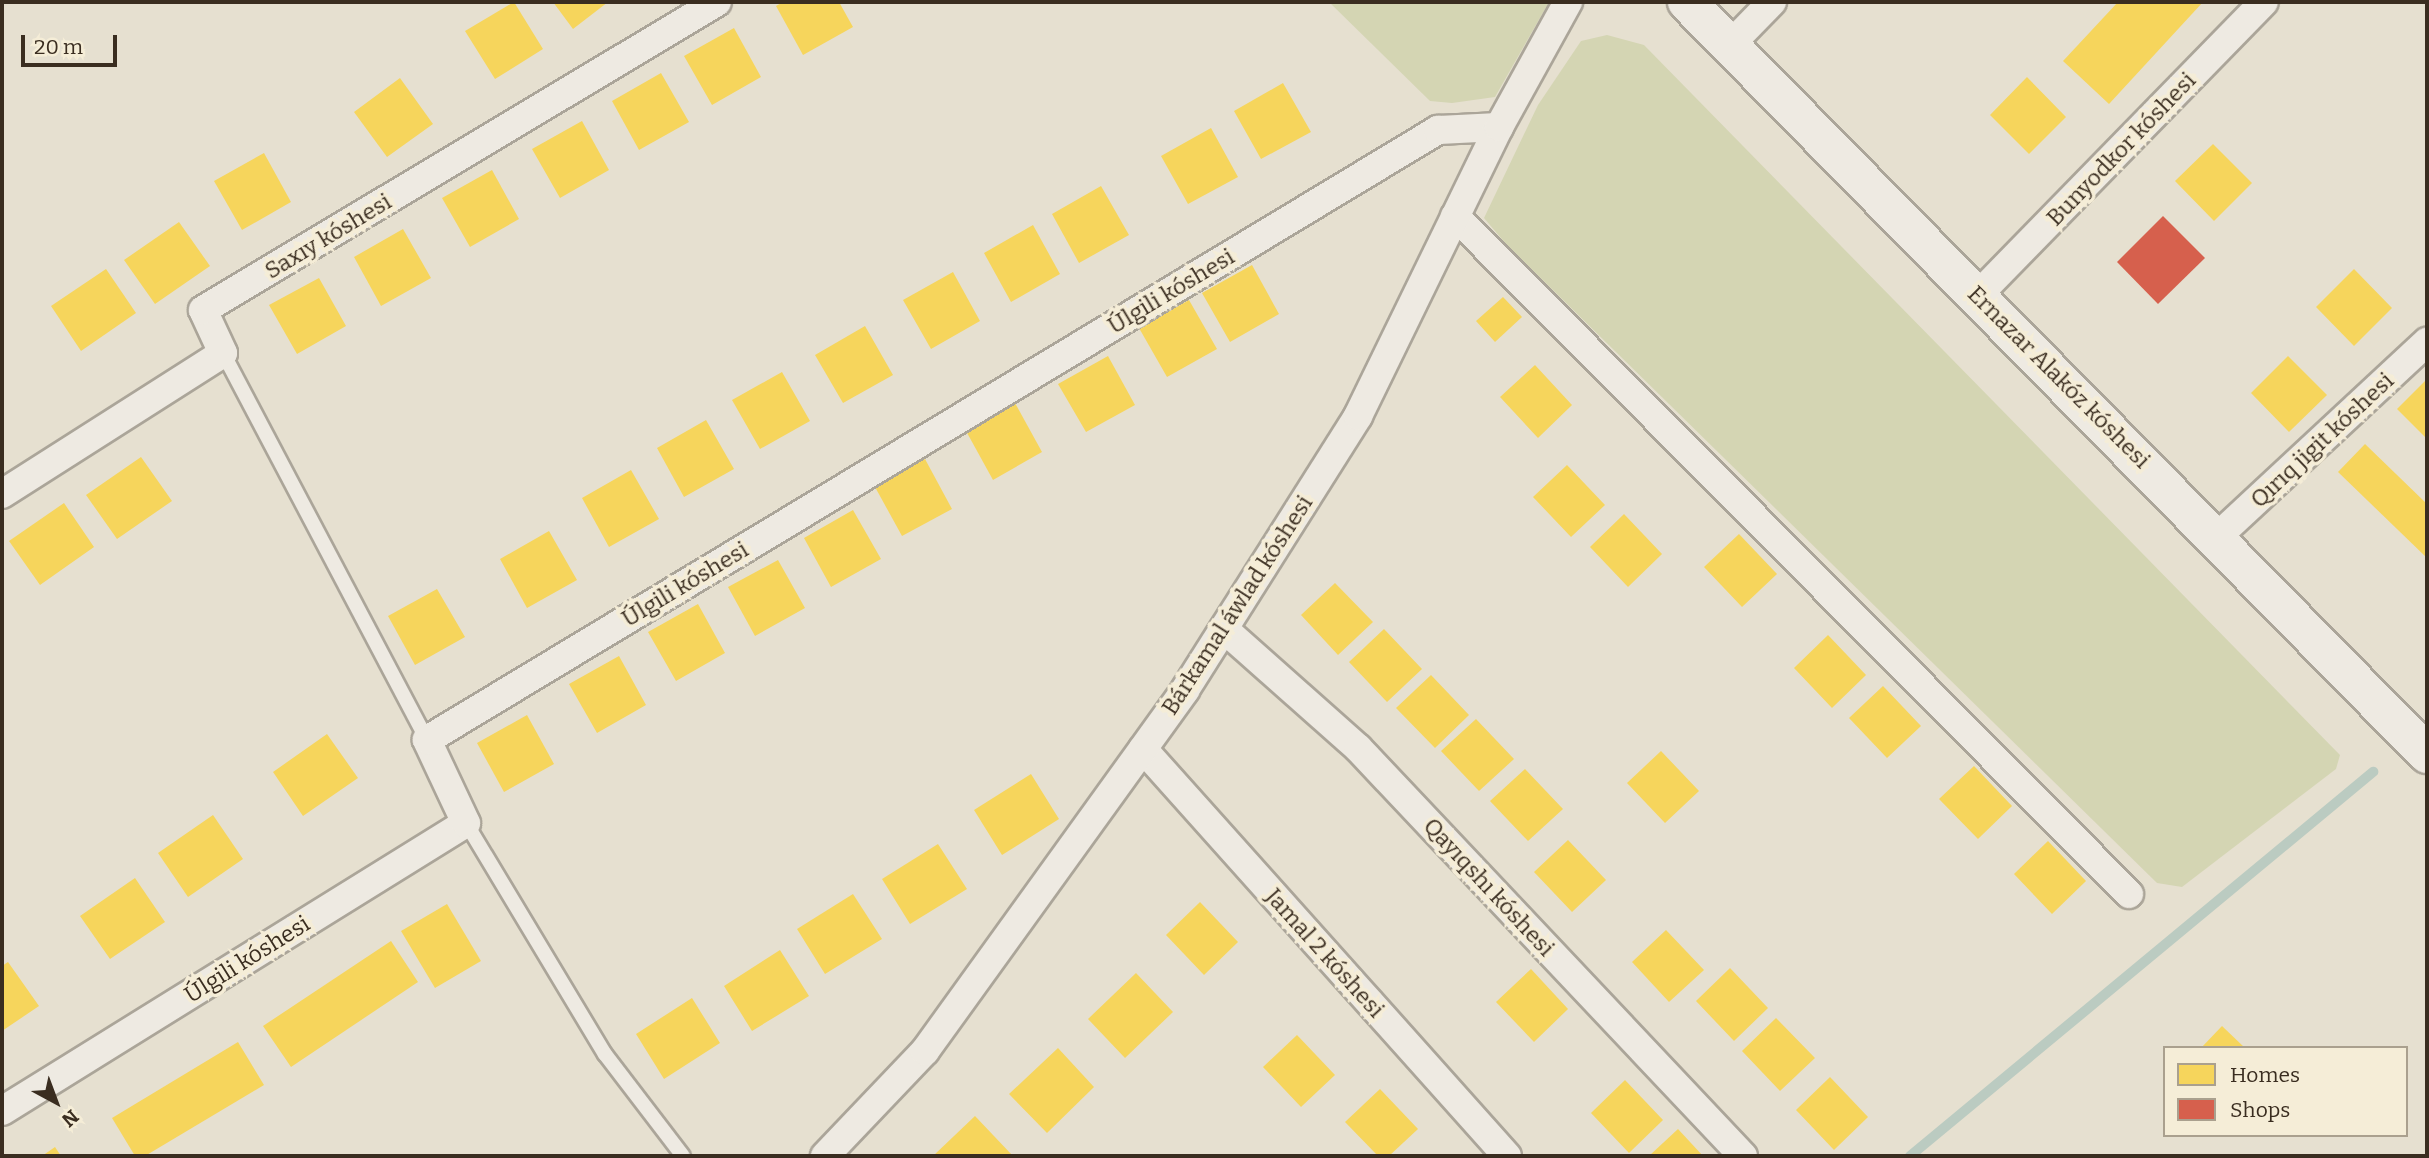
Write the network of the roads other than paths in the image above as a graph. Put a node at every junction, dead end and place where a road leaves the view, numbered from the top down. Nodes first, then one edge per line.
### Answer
1 (717, 2) edge
2 (1568, 2) edge
3 (1688, 2) edge
4 (1772, 2) edge
5 (2264, 2) edge
6 (1730, 46) junction
7 (1499, 127) junction
8 (1455, 216) junction
9 (1978, 295) junction
10 (2427, 342) edge
11 (223, 353) junction
12 (2, 494) edge
13 (2217, 537) junction
14 (1224, 629) junction
15 (427, 740) junction
16 (1143, 748) junction
17 (2427, 754) edge
18 (466, 823) junction
19 (2129, 894) dead end
20 (2, 1111) edge
21 (683, 1156) edge
22 (825, 1156) edge
23 (1507, 1156) edge
24 (1743, 1156) edge

1 - 11 street, Saxıy kóshesi
2 - 7 street, Bárkamal áwlad kóshesi
3 - 6 main road, Ernazar Alakóz kóshesi
4 - 6 street
5 - 9 street, Bunyodkor kóshesi
6 - 9 main road, Ernazar Alakóz kóshesi
7 - 8 street, Bárkamal áwlad kóshesi
7 - 15 street, Úlgili kóshesi
8 - 14 street, Bárkamal áwlad kóshesi
8 - 19 street
9 - 13 main road, Ernazar Alakóz kóshesi
10 - 13 street, Qırıq jigit kóshesi
11 - 12 street
11 - 15 lane
13 - 17 main road, Ernazar Alakóz kóshesi
14 - 16 street, Bárkamal áwlad kóshesi
14 - 24 street, Qayıqshı kóshesi
15 - 18 street
16 - 22 street, Bárkamal áwlad kóshesi
16 - 23 street, Jamal 2 kóshesi
18 - 20 street, Úlgili kóshesi
18 - 21 lane

